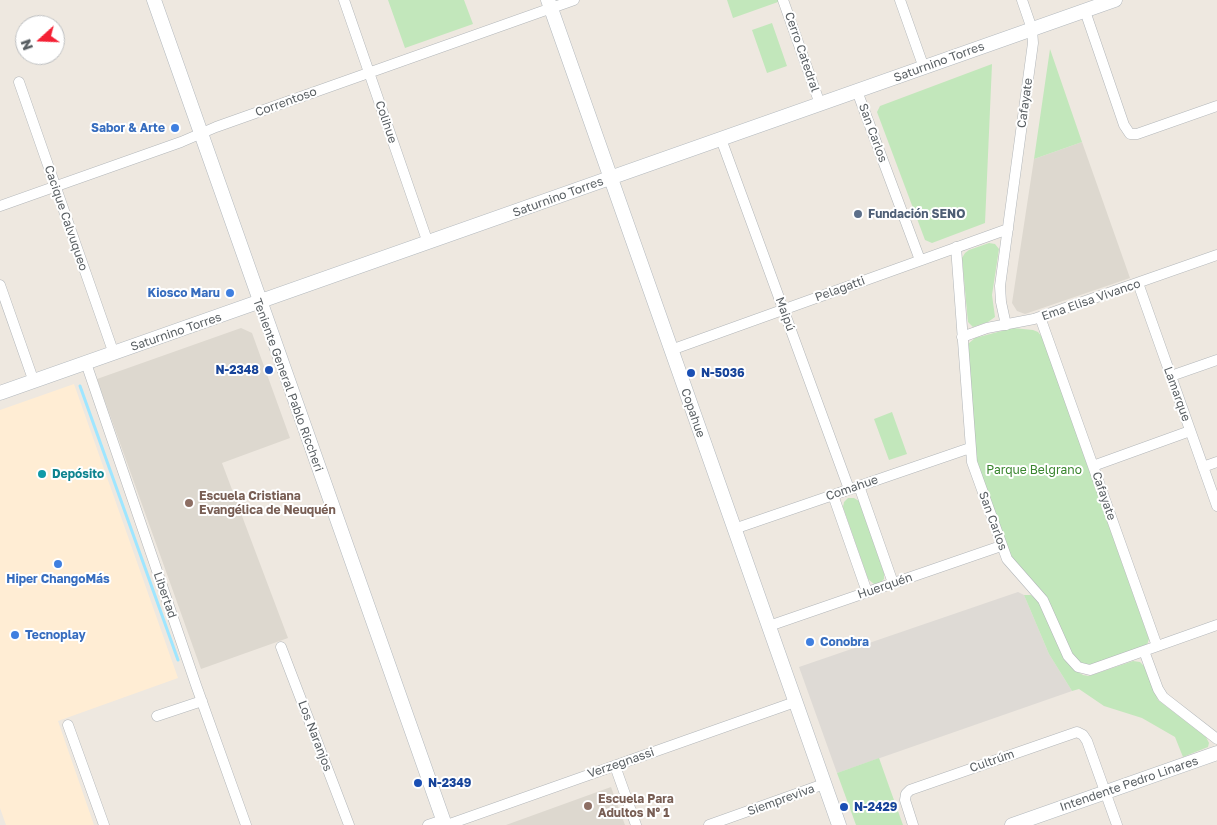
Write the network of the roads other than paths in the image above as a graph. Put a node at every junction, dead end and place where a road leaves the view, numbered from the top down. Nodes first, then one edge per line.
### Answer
1 (154, 0) edge
2 (344, 0) edge
3 (574, 0) edge
4 (783, 0) edge
5 (900, 0) edge
6 (1022, 0) edge
7 (1115, 0) edge
8 (549, 4) edge
9 (1085, 10) junction
10 (1032, 29) junction
11 (924, 68) junction
12 (369, 72) junction
13 (19, 82) dead end
14 (857, 91) junction
15 (820, 104) junction
16 (1217, 106) edge
17 (200, 134) junction
18 (722, 139) junction
19 (610, 179) junction
20 (56, 186) junction
21 (0, 206) edge
22 (1008, 229) junction
23 (428, 244) junction
24 (956, 247) junction
25 (1217, 255) edge
26 (920, 260) junction
27 (1138, 283) junction
28 (0, 285) edge
29 (259, 303) junction
30 (783, 310) junction
31 (1040, 317) junction
32 (1006, 325) junction
33 (962, 337) junction
34 (671, 350) junction
35 (114, 354) junction
36 (1217, 360) edge
37 (86, 364) junction
38 (1171, 376) junction
39 (34, 382) junction
40 (0, 394) edge
41 (1190, 431) junction
42 (970, 448) junction
43 (1217, 462) edge
44 (1093, 466) junction
45 (1203, 467) junction
46 (859, 486) junction
47 (849, 490) junction
48 (833, 495) junction
49 (1217, 506) edge
50 (734, 529) junction
51 (1001, 546) junction
52 (893, 583) junction
53 (867, 592) junction
54 (1217, 625) edge
55 (769, 626) junction
56 (1157, 646) junction
57 (281, 647) dead end
58 (1144, 651) junction
59 (202, 701) junction
60 (795, 702) junction
61 (157, 716) dead end
62 (68, 725) dead end
63 (1217, 739) edge
64 (1217, 753) edge
65 (615, 766) junction
66 (824, 784) junction
67 (1105, 793) junction
68 (445, 823) edge
69 (104, 825) edge
70 (246, 825) edge
71 (349, 825) edge
72 (428, 825) edge
73 (636, 825) edge
74 (710, 825) edge
75 (839, 825) edge
76 (913, 825) edge
77 (1012, 825) edge
78 (1117, 825) edge

1 - 17 street, Teniente General Pablo Riccheri
2 - 12 street, Colihue
3 - 8 street, Correntoso
4 - 15 street, Cerro Catedral
5 - 11 street
6 - 10 street
7 - 9 street, Saturnino Torres
8 - 12 street, Correntoso
8 - 19 street, Copahue
9 - 10 street, Saturnino Torres
9 - 16 street
10 - 11 street, Saturnino Torres
10 - 22 street, Cafayate
11 - 14 street, Saturnino Torres
12 - 17 street, Correntoso
12 - 23 street, Colihue
13 - 20 street, Cacique Calvuqueo
14 - 15 street, Saturnino Torres
14 - 26 street, San Carlos
15 - 18 street, Saturnino Torres
17 - 20 street, Correntoso
17 - 29 street, Teniente General Pablo Riccheri
18 - 19 street, Saturnino Torres
18 - 30 street, Maipú
19 - 23 street, Saturnino Torres
19 - 34 street, Copahue
20 - 21 street, Correntoso
20 - 35 street, Cacique Calvuqueo
22 - 24 street, Pelagatti
22 - 32 street, Cafayate
23 - 29 street, Saturnino Torres
24 - 26 street, Pelagatti
24 - 33 street, San Carlos
25 - 27 street, Ema Elisa Vivanco
26 - 30 street, Pelagatti
27 - 31 street, Ema Elisa Vivanco
27 - 38 street, Lamarque
28 - 39 street
29 - 35 street, Saturnino Torres
29 - 68 street, Teniente General Pablo Riccheri
30 - 34 street, Pelagatti
30 - 47 street, Maipú
31 - 32 street, Ema Elisa Vivanco
31 - 44 street, Cafayate
32 - 33 street, Ema Elisa Vivanco
33 - 42 street, San Carlos
34 - 50 street, Copahue
35 - 37 street, Saturnino Torres
36 - 38 street
37 - 39 street, Saturnino Torres
37 - 59 street, Libertad
38 - 41 street, Lamarque
39 - 40 street, Saturnino Torres
41 - 44 street
41 - 45 street, Lamarque
42 - 46 street, Comahue
42 - 51 street, San Carlos
43 - 45 street
44 - 56 street, Cafayate
45 - 49 street, Lamarque
46 - 47 street, Comahue
46 - 52 street
47 - 48 street, Comahue
48 - 50 street, Comahue
48 - 53 street
50 - 55 street, Copahue
51 - 52 street, Huerquén
51 - 58 street, San Carlos
52 - 53 street, Huerquén
53 - 55 street, Huerquén
54 - 56 street
55 - 60 street, Copahue
56 - 58 street
57 - 71 street, Los Naranjos
58 - 63 street
59 - 61 street
59 - 70 street, Libertad
60 - 65 street, Verzegnassi
60 - 66 street, Copahue
62 - 69 street
64 - 67 street, Intendente Pedro Linares
65 - 68 street, Verzegnassi
65 - 73 street
66 - 74 street, Siempreviva
66 - 75 street, Copahue
67 - 76 street, Cultrúm
67 - 77 street, Intendente Pedro Linares
67 - 78 street
68 - 72 street, Verzegnassi

